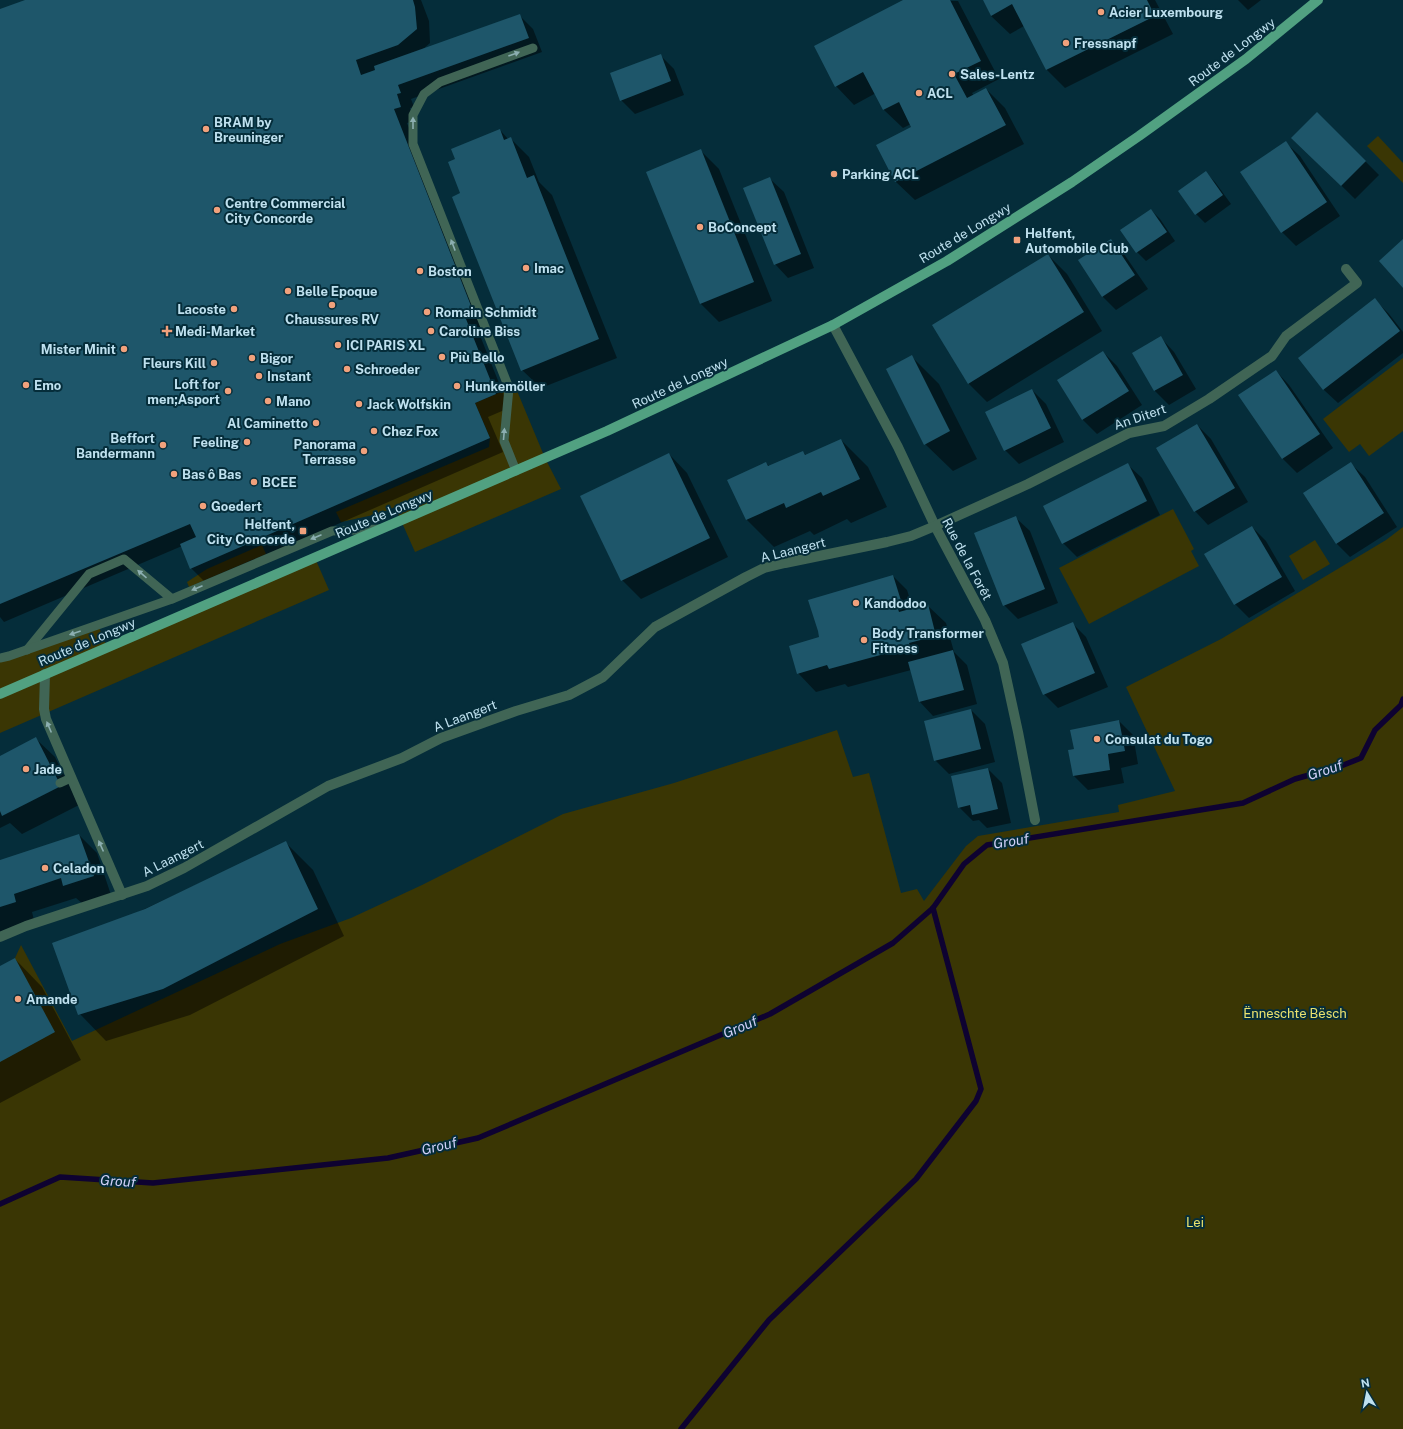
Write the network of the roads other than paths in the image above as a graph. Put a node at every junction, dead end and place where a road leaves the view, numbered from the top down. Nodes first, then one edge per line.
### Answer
1 (1318, 0) edge
2 (532, 48) dead end
3 (1346, 269) dead end
4 (833, 325) junction
5 (516, 471) junction
6 (935, 526) junction
7 (382, 529) junction
8 (172, 599) junction
9 (28, 650) junction
10 (0, 658) edge
11 (46, 674) junction
12 (0, 694) edge
13 (71, 778) junction
14 (60, 783) dead end
15 (1035, 820) dead end
16 (122, 895) junction
17 (0, 937) edge

1 - 4 main road, Route de Longwy
5 -> 2 lane
3 - 6 street, An Ditert
4 - 5 main road, Route de Longwy
4 - 6 street, Rue de la Forêt
5 - 7 main road, Route de Longwy
6 - 15 street, Rue de la Forêt
6 - 16 street, A Laangert
7 -> 8 lane
7 - 11 main road, Route de Longwy
8 -> 9 lane
8 -> 9 lane
9 - 10 lane
11 - 12 main road, Route de Longwy
13 -> 11 street
13 - 14 lane
16 -> 13 street
16 - 17 street, A Laangert

